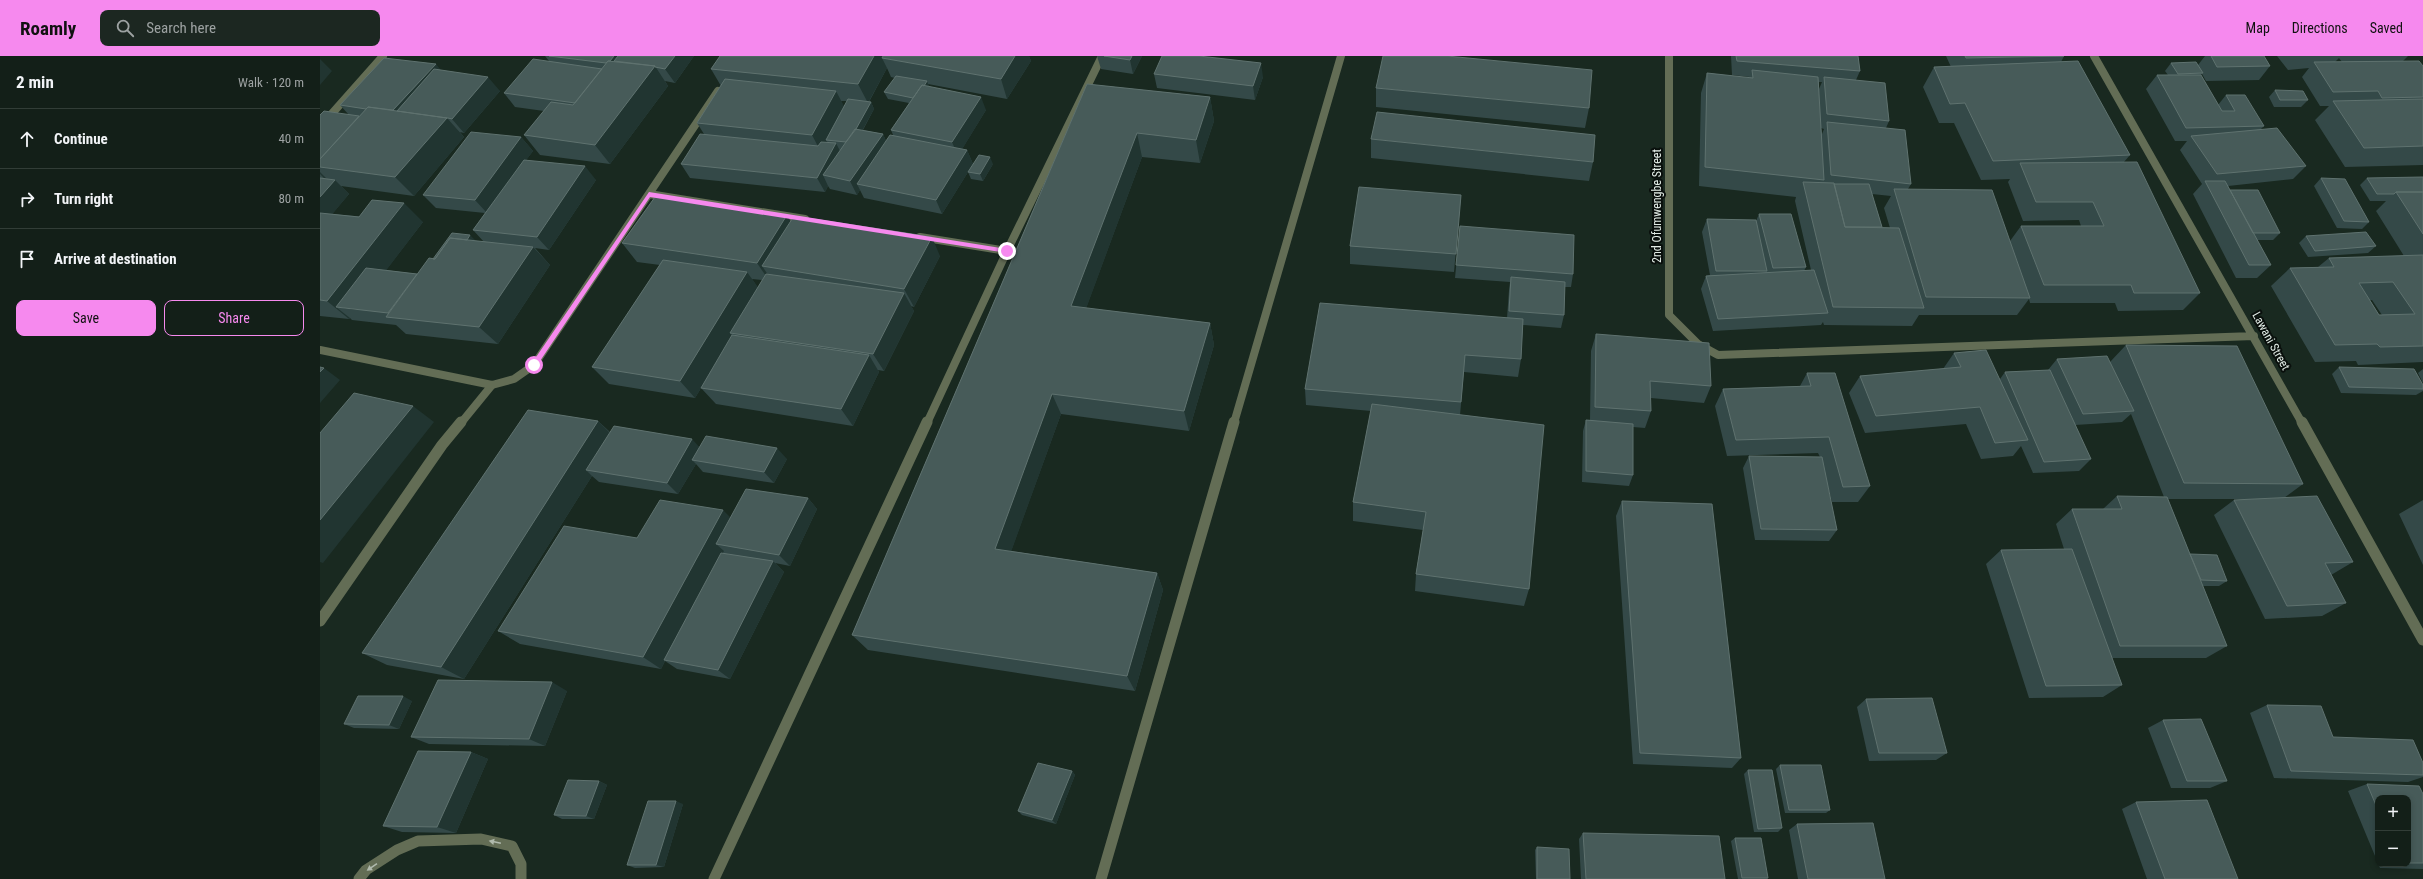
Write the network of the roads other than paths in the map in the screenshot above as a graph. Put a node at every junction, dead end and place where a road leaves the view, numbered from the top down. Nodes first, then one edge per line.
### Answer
1 (383, 56) edge
2 (1102, 56) edge
3 (1341, 56) edge
4 (1669, 56) edge
5 (2094, 56) edge
6 (723, 82) edge
7 (320, 127) edge
8 (649, 194) junction
9 (812, 220) edge
10 (914, 236) edge
11 (1007, 251) junction
12 (2254, 336) junction
13 (320, 350) edge
14 (492, 385) junction
15 (320, 621) edge
16 (2423, 640) edge
17 (359, 879) edge
18 (521, 879) edge
19 (714, 879) edge
20 (1101, 879) edge

1 - 7 street
2 - 11 street
3 - 20 street
4 - 12 street, 2nd Ofumwengbe Street
5 - 12 street, Lawani Street
6 - 8 street
8 - 9 street
8 - 14 street
10 - 11 street
11 - 19 street
12 - 16 street, Lawani Street
13 - 14 street
14 - 15 street
18 -> 17 street

